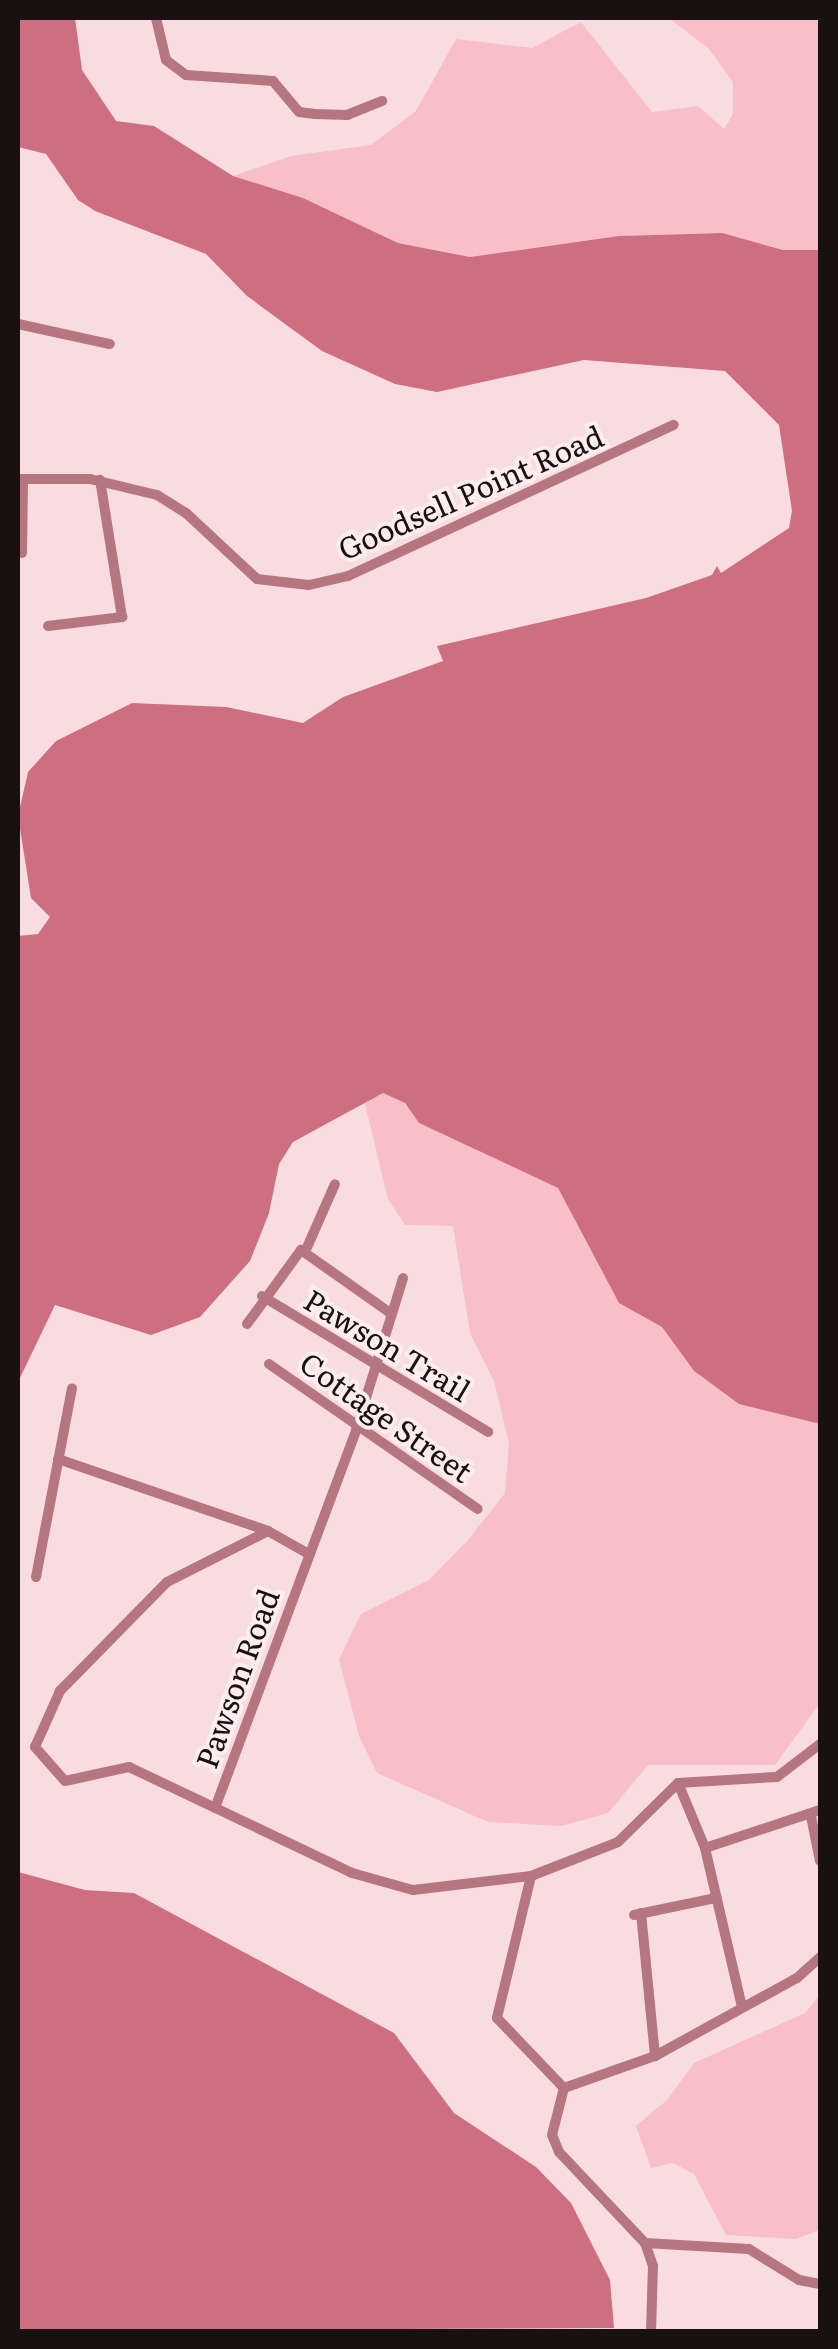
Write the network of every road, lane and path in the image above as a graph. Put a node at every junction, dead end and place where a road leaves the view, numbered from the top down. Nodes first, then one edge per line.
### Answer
1 (156, 18) edge
2 (382, 101) dead end
3 (18, 324) edge
4 (110, 344) dead end
5 (674, 425) dead end
6 (20, 479) edge
7 (100, 480) junction
8 (22, 553) dead end
9 (48, 626) dead end
10 (335, 1184) dead end
11 (305, 1252) junction
12 (403, 1278) dead end
13 (262, 1296) junction
14 (389, 1312) junction
15 (247, 1324) dead end
16 (269, 1364) dead end
17 (372, 1368) junction
18 (72, 1388) dead end
19 (356, 1430) junction
20 (488, 1432) dead end
21 (58, 1459) junction
22 (478, 1509) dead end
23 (268, 1531) junction
24 (307, 1554) junction
25 (36, 1577) dead end
26 (820, 1744) edge
27 (678, 1783) junction
28 (216, 1808) junction
29 (816, 1813) edge
30 (705, 1848) junction
31 (820, 1861) edge
32 (530, 1876) junction
33 (716, 1898) junction
34 (820, 1957) edge
35 (742, 2007) junction
36 (654, 2056) junction
37 (564, 2088) junction
38 (644, 2243) junction
39 (820, 2284) edge
40 (651, 2332) edge

1 - 2 street
3 - 4 street
5 - 7 street, Goodsell Point Road
6 - 7 street, Goodsell Point Road
6 - 8 street
7 - 9 street
10 - 11 street
11 - 13 street
11 - 14 street
12 - 14 street, Pawson Road
13 - 15 street
13 - 17 street, Pawson Trail
14 - 17 street, Pawson Road
16 - 19 street, Cottage Street
17 - 19 street, Pawson Road
17 - 20 street, Pawson Trail
18 - 21 street
19 - 22 street, Cottage Street
19 - 24 street, Pawson Road
21 - 23 street
21 - 25 street
23 - 24 street
23 - 28 street
24 - 28 street, Pawson Road
26 - 27 street
27 - 30 street
27 - 32 street, Pawson Road
28 - 32 street, Pawson Road
29 - 30 street
29 - 31 street
30 - 33 street
32 - 37 street
33 - 35 street
33 - 36 street
34 - 35 street
35 - 36 street
36 - 37 street
37 - 38 street
38 - 39 street
38 - 40 street

